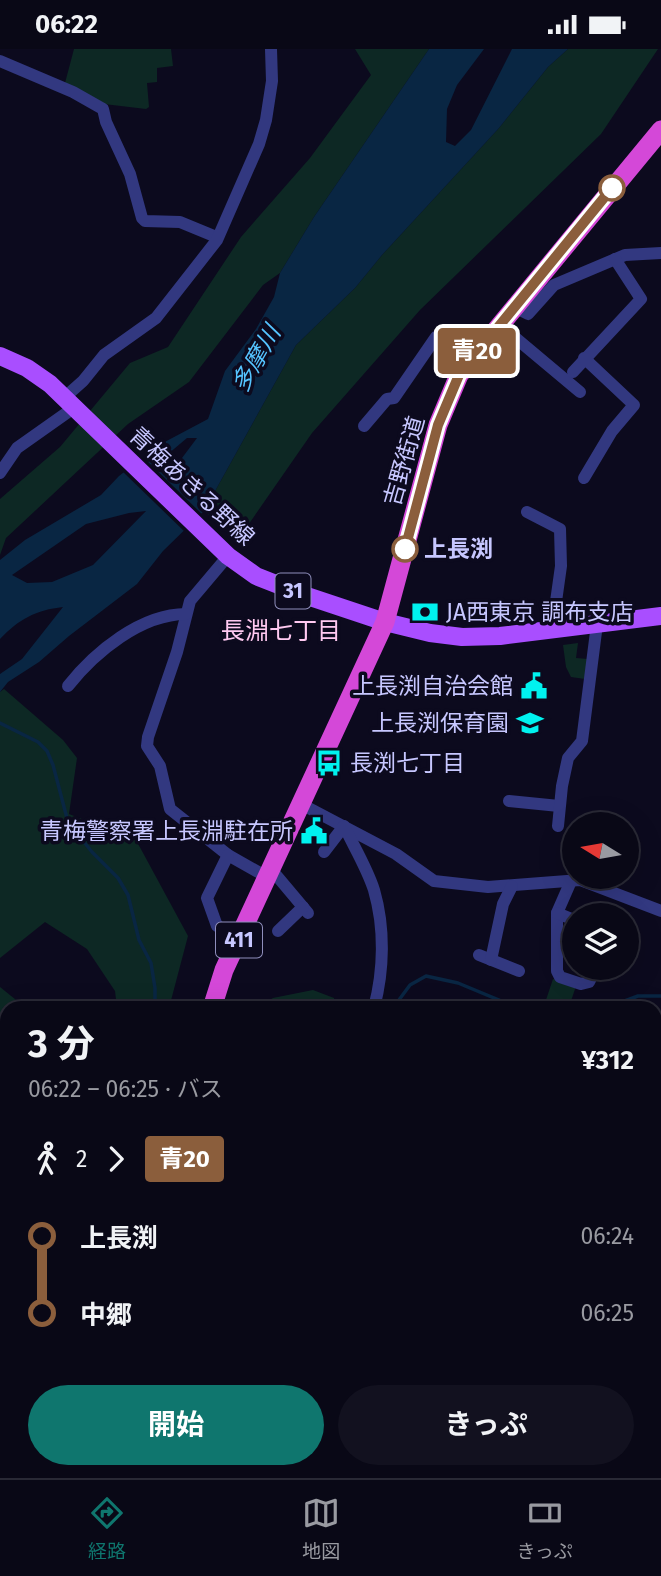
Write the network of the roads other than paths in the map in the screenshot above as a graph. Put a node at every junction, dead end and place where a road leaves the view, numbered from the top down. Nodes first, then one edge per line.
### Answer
1 (271, 49) edge
2 (0, 61) edge
3 (661, 130) edge
4 (218, 236) junction
5 (661, 253) edge
6 (615, 259) junction
7 (514, 307) junction
8 (499, 324) junction
9 (0, 356) edge
10 (584, 358) junction
11 (573, 372) dead end
12 (459, 375) junction
13 (580, 392) dead end
14 (74, 406) junction
15 (364, 426) dead end
16 (0, 473) edge
17 (584, 478) dead end
18 (527, 512) dead end
19 (228, 556) junction
20 (186, 614) junction
21 (661, 616) edge
22 (386, 622) junction
23 (597, 624) junction
24 (552, 630) junction
25 (68, 686) dead end
26 (509, 800) dead end
27 (301, 804) junction
28 (559, 806) junction
29 (344, 826) junction
30 (558, 826) dead end
31 (324, 852) dead end
32 (228, 855) junction
33 (269, 873) junction
34 (562, 882) edge
35 (512, 886) junction
36 (568, 889) edge
37 (604, 889) edge
38 (661, 911) edge
39 (557, 913) junction
40 (562, 915) edge
41 (278, 931) dead end
42 (241, 936) junction
43 (519, 971) dead end
44 (562, 978) edge
45 (568, 980) edge
46 (590, 980) edge
47 (214, 1001) edge
48 (375, 1001) edge

1 - 4 street
2 - 4 street
3 - 7 highway, 吉野街道 / 411
4 - 14 street
5 - 6 street
6 - 7 street
6 - 10 street
7 - 8 highway, 吉野街道 / 411
8 - 12 highway, 吉野街道 / 411
8 - 13 street
9 - 14 main road, 青梅あきる野線 / 31
10 - 11 street
10 - 17 street
12 - 15 street
12 - 22 highway, 吉野街道 / 411
14 - 16 street
14 - 19 main road, 青梅あきる野線 / 31
18 - 24 street
19 - 20 street
19 - 22 main road, 青梅あきる野線 / 31
20 - 25 street
20 - 32 street
21 - 23 main road, 青梅あきる野線 / 31
22 - 24 main road, 青梅あきる野線 / 31
22 - 27 highway, 吉野街道 / 411
23 - 24 main road, 青梅あきる野線 / 31
23 - 28 street
26 - 28 street
27 - 29 street
27 - 33 highway, 吉野街道 / 411
28 - 30 street
29 - 31 street
29 - 35 street
29 - 48 street
32 - 33 street
32 - 42 street
33 - 41 street
33 - 42 highway, 吉野街道 / 411
34 - 35 street
35 - 43 street
36 - 39 street
37 - 38 street
39 - 40 street
39 - 44 street
42 - 47 highway, 吉野街道 / 411
45 - 46 street

